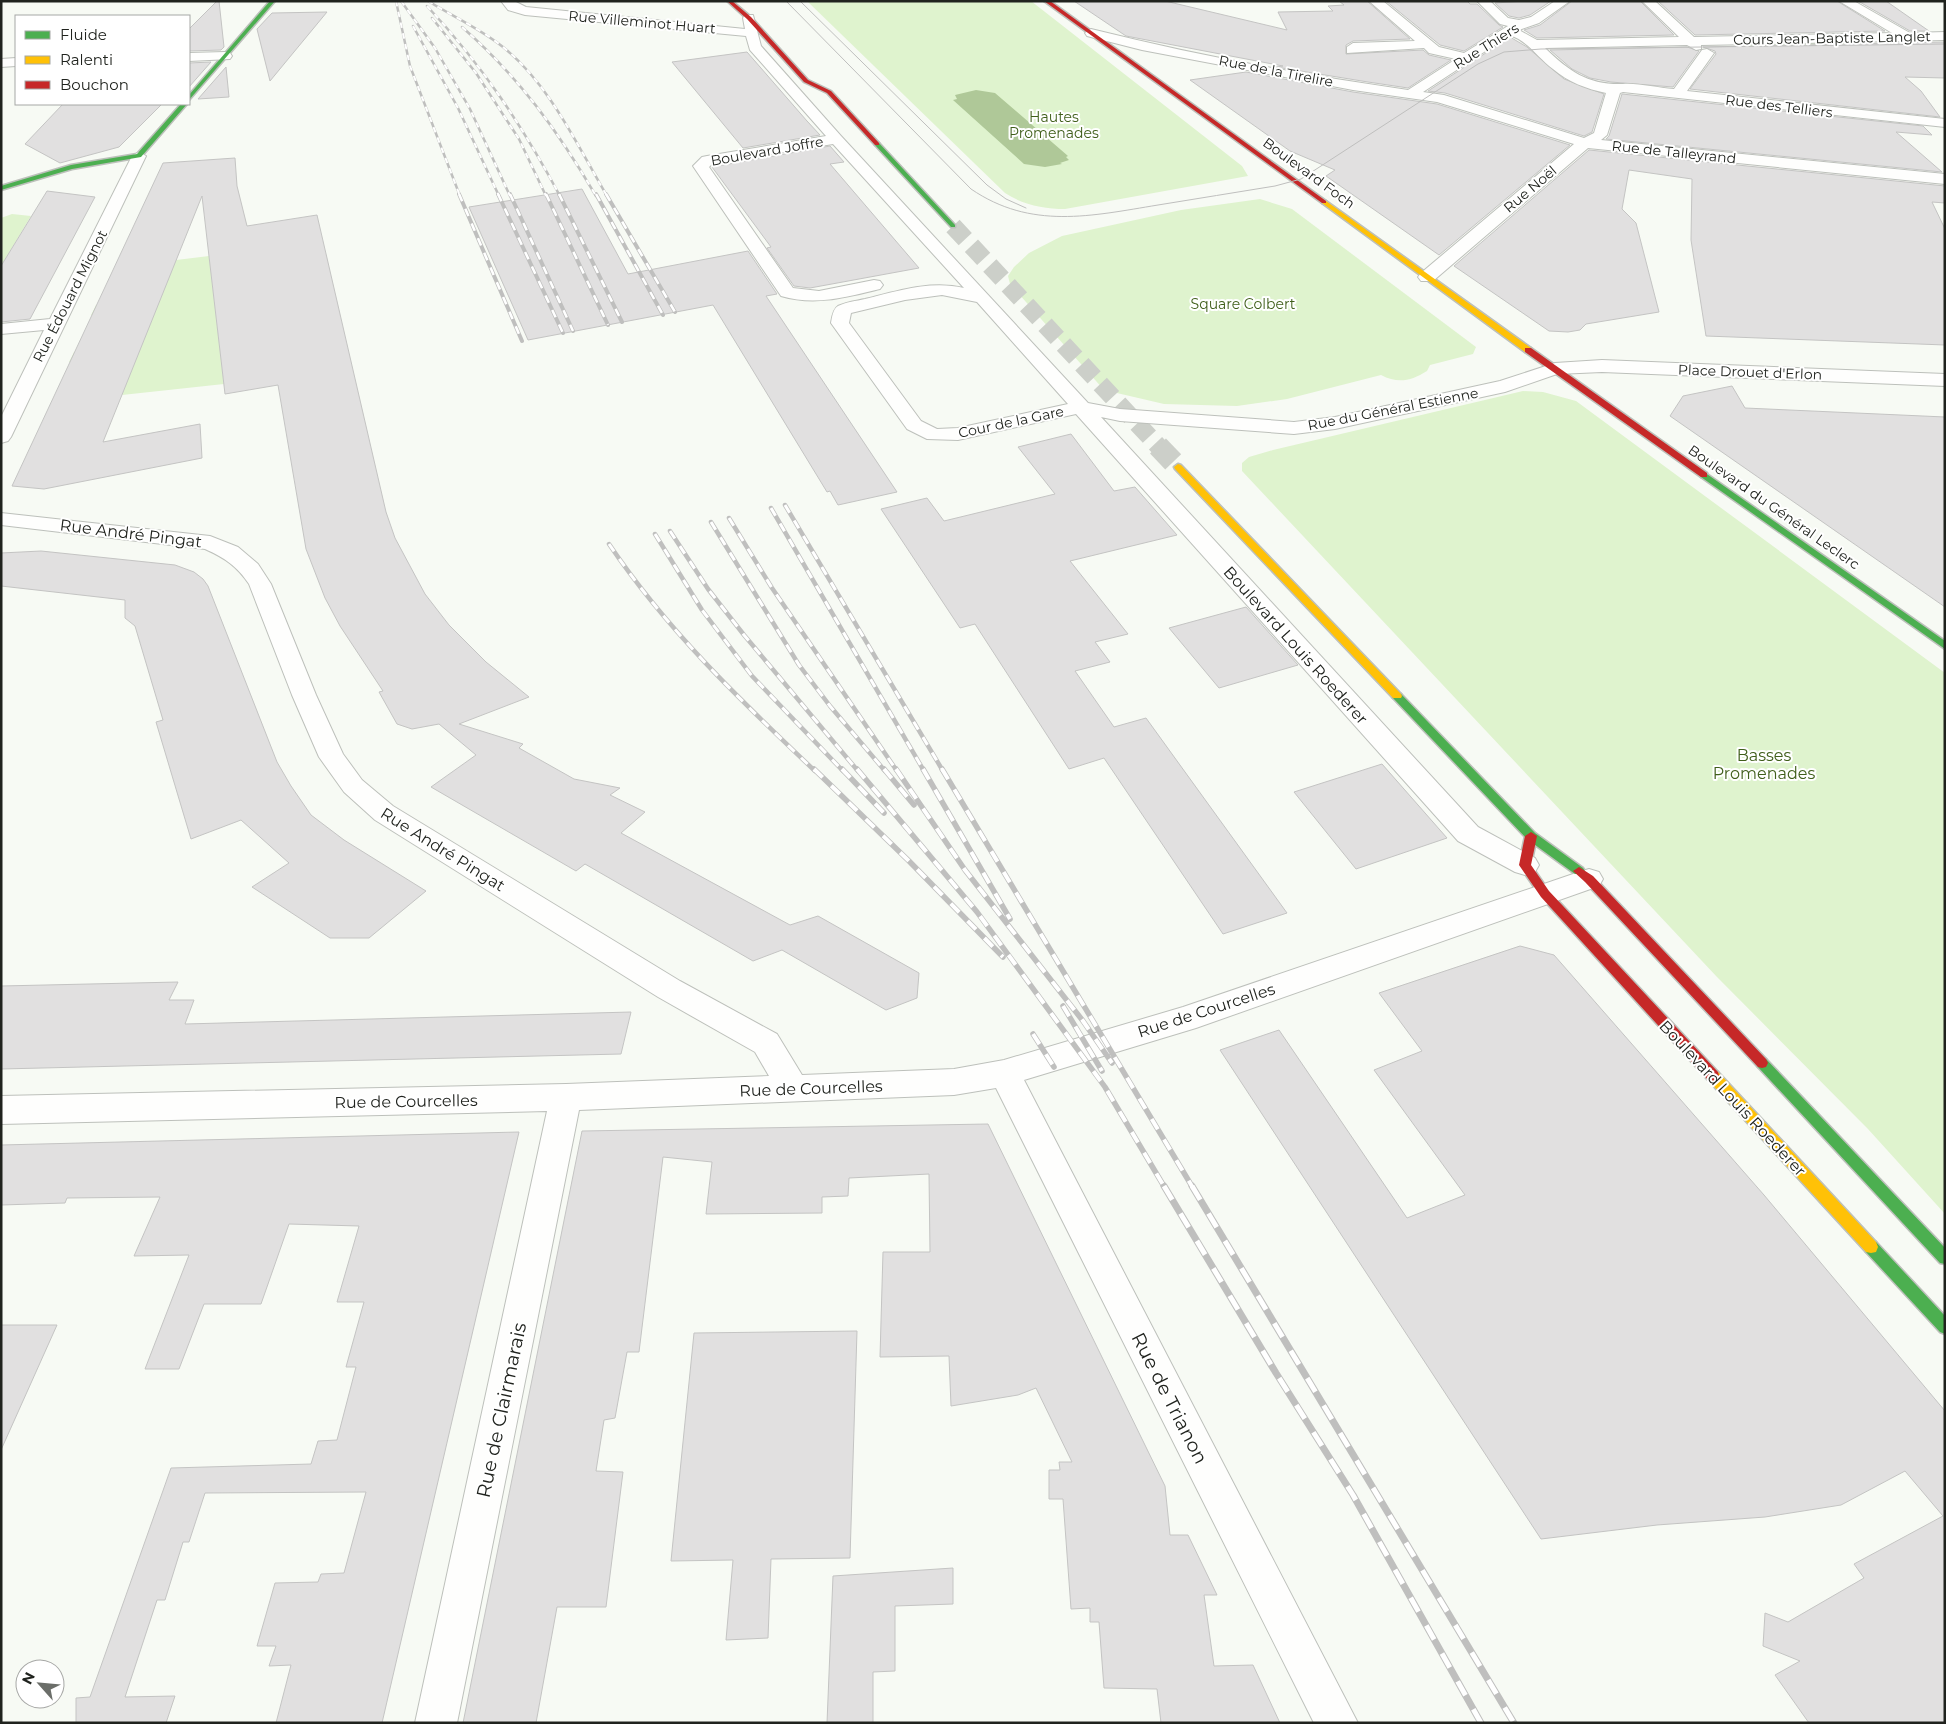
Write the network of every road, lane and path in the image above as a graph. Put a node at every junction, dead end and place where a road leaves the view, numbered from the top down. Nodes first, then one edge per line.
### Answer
1 (274, 1) edge
2 (507, 1) edge
3 (550, 1) edge
4 (729, 1) edge
5 (1046, 1) edge
6 (1375, 1) edge
7 (1494, 1) edge
8 (1564, 1) edge
9 (1648, 1) edge
10 (1845, 1) edge
11 (1483, 2) edge
12 (526, 12) junction
13 (748, 18) junction
14 (1516, 28) junction
15 (751, 33) junction
16 (1091, 33) junction
17 (1906, 36) junction
18 (1945, 36) edge
19 (1718, 39) junction
20 (1690, 40) junction
21 (1427, 44) junction
22 (1142, 46) junction
23 (1539, 47) junction
24 (1112, 49) junction
25 (1352, 50) dead end
26 (1896, 50) dead end
27 (1704, 52) junction
28 (1732, 52) junction
29 (225, 56) junction
30 (190, 57) edge
31 (1467, 58) junction
32 (1, 62) edge
33 (15, 62) edge
34 (819, 72) dead end
35 (1352, 86) junction
36 (1614, 91) junction
37 (829, 92) junction
38 (1678, 93) junction
39 (1410, 95) junction
40 (190, 97) edge
41 (1340, 98) dead end
42 (183, 105) edge
43 (1945, 123) edge
44 (836, 139) junction
45 (1585, 142) junction
46 (139, 156) junction
47 (1945, 179) edge
48 (1, 188) edge
49 (953, 226) tunnel mouth
50 (960, 272) junction
51 (1427, 277) junction
52 (984, 299) junction
53 (56, 324) junction
54 (1, 329) edge
55 (1555, 369) junction
56 (1945, 380) edge
57 (1080, 407) junction
58 (1151, 417) junction
59 (1, 437) edge
60 (1131, 464) junction
61 (1178, 466) tunnel mouth
62 (1, 519) edge
63 (1945, 646) edge
64 (1532, 836) junction
65 (1525, 865) junction
66 (1589, 879) junction
67 (1545, 894) junction
68 (1004, 1073) junction
69 (794, 1089) junction
70 (566, 1097) junction
71 (1, 1110) edge
72 (1945, 1258) edge
73 (1945, 1327) edge
74 (436, 1723) edge
75 (1337, 1723) edge

1 - 29 main road
2 - 12 street, Rue Villeminot Huart
3 - 12 street
4 - 13 main road
5 - 16 main road, Boulevard Foch
6 - 21 street
7 - 11 street
8 - 14 street, Rue Thiers
9 - 20 street
10 - 17 street
11 - 14 street
12 - 15 street, Rue Villeminot Huart
13 - 15 street
13 - 37 main road
14 - 23 street
14 - 31 street, Rue Thiers
15 - 44 street
16 - 22 street, Rue de la Tirelire
16 - 24 main road, Boulevard Foch
17 - 18 street, Cours Jean-Baptiste Langlet
17 - 19 street, Cours Jean-Baptiste Langlet
19 - 20 street, Cours Jean-Baptiste Langlet
19 - 28 street, Cours Jean-Baptiste Langlet
20 - 23 street, Cours Jean-Baptiste Langlet
20 - 27 street
21 - 25 street
21 - 31 street
22 - 24 street, Rue de la Tirelire
22 - 35 street, Rue de la Tirelire
23 - 27 street, Cours Jean-Baptiste Langlet
23 - 36 street
24 - 51 main road, Boulevard Foch
26 - 28 street, Cours Jean-Baptiste Langlet
27 - 28 street, Cours Jean-Baptiste Langlet
27 - 38 street
29 - 30 street
29 - 40 main road
31 - 39 street, Rue Thiers
32 - 33 street
34 - 37 main road
35 - 39 street, Rue de la Tirelire
35 - 41 street
36 - 38 street, Rue des Telliers
36 - 45 street, Rue Noël
37 - 49 main road
38 - 43 street, Rue des Telliers
39 - 45 street, Rue de Talleyrand
42 - 46 main road
44 - 50 street, Boulevard Joffre
44 - 50 street, Boulevard Joffre
45 - 47 street, Rue de Talleyrand
45 - 51 street, Rue Noël
46 - 48 main road
46 - 53 street, Rue Édouard Mignot
50 - 52 street, Boulevard Joffre
51 - 55 main road, Boulevard Foch
52 - 57 street, Cour de la Gare
52 - 57 street, Cour de la Gare
53 - 54 street
53 - 59 street, Rue Édouard Mignot
55 - 56 street, Place Drouet d'Erlon
55 - 58 street, Rue du Général Estienne
55 - 63 main road, Boulevard du Général Leclerc
57 - 58 street, Rue du Général Estienne
57 - 60 street, Boulevard Louis Roederer
58 - 60 street
60 - 65 street, Boulevard Louis Roederer
61 - 64 main road
62 - 69 street, Rue André Pingat
64 - 65 main road
64 - 66 main road
65 - 67 main road, Boulevard Louis Roederer
66 - 67 street, Rue de Courcelles
66 - 72 main road
67 - 68 street, Rue de Courcelles
67 - 73 main road, Boulevard Louis Roederer
68 - 69 street, Rue de Courcelles
68 - 75 street, Rue de Trianon
69 - 70 street, Rue de Courcelles
70 - 71 street, Rue de Courcelles
70 - 74 street, Rue de Clairmarais

